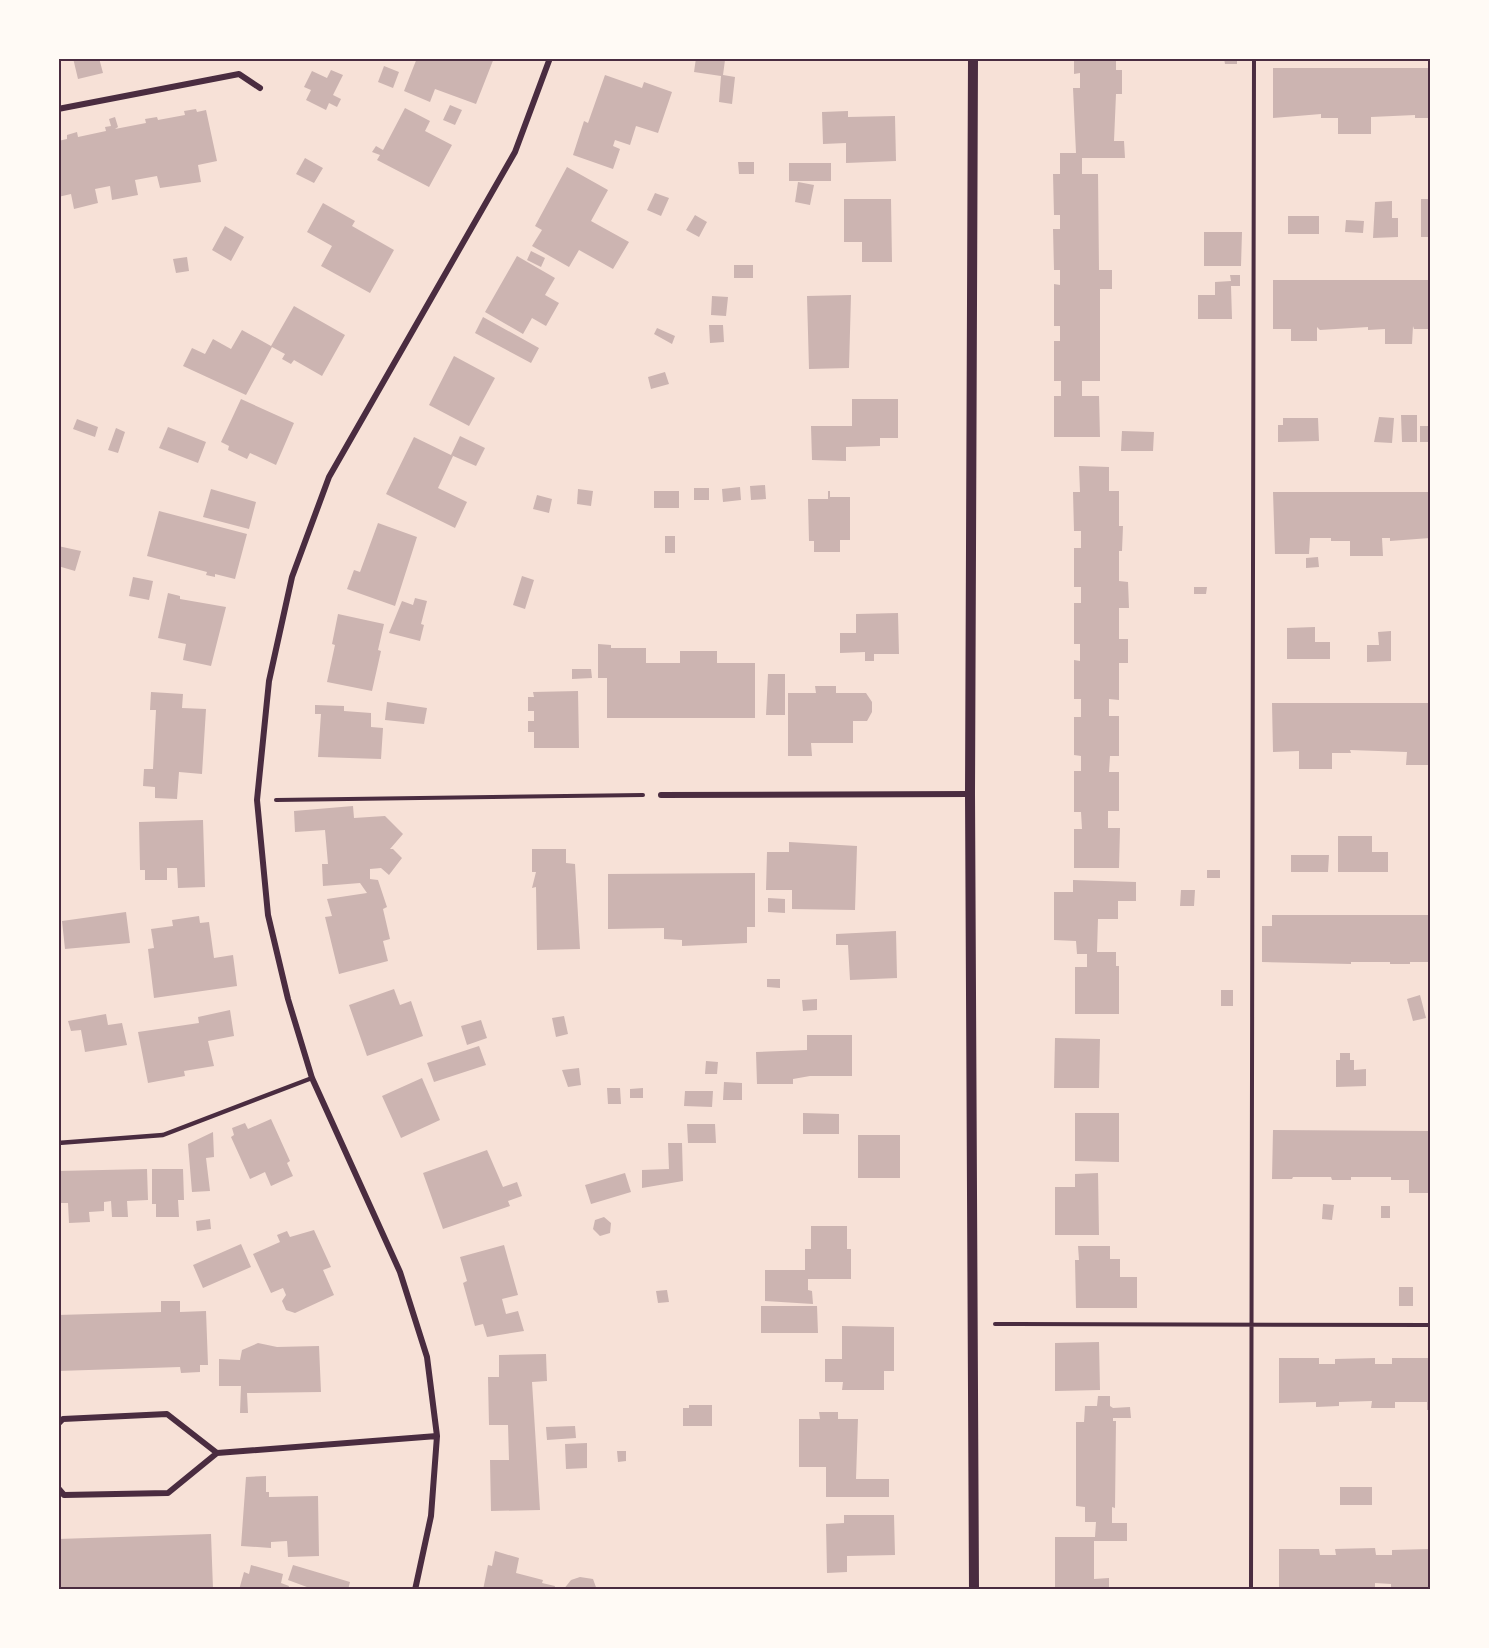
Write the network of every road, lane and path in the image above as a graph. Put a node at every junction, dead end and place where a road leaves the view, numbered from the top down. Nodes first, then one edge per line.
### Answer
1 (550, 58) edge
2 (973, 58) edge
3 (1254, 58) edge
4 (260, 88) dead end
5 (58, 109) edge
6 (970, 794) junction
7 (661, 795) joint
8 (257, 800) junction
9 (312, 1078) junction
10 (58, 1143) edge
11 (970, 1323) junction
12 (1252, 1325) junction
13 (1431, 1325) edge
14 (58, 1424) edge
15 (436, 1436) junction
16 (217, 1454) junction
17 (58, 1488) edge
18 (415, 1590) edge
19 (974, 1590) edge
20 (1251, 1590) edge

1 - 8 street
2 - 6 street
3 - 12 path
4 - 5 street
6 - 7 street
6 - 11 street
7 - 8 path
8 - 9 street
9 - 10 lane
9 - 15 street
11 - 12 path
11 - 19 street
12 - 13 path
12 - 20 path
14 - 16 street
15 - 16 street
15 - 18 street
16 - 17 street

